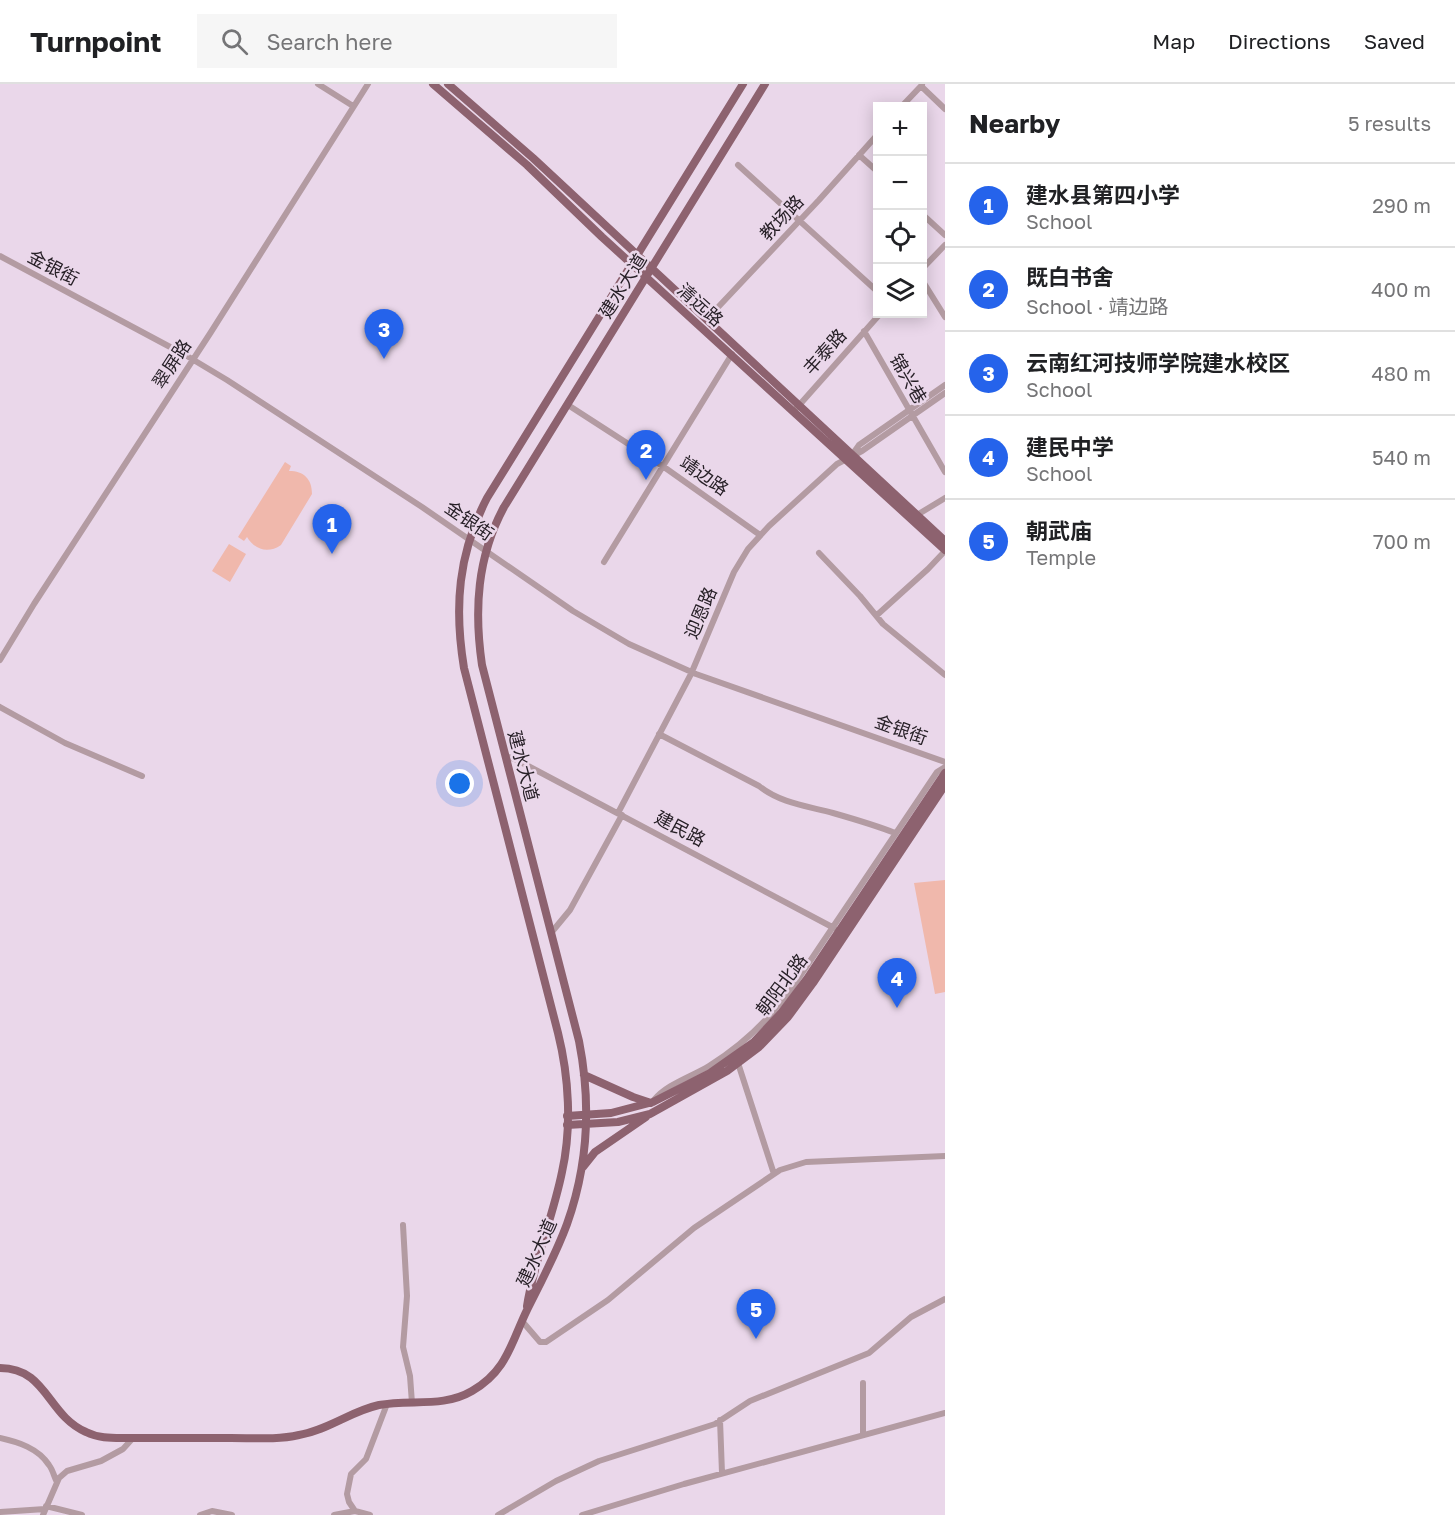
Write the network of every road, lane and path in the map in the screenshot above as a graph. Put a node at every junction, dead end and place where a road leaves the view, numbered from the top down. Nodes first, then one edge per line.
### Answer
1 (318, 84) edge
2 (368, 84) edge
3 (433, 84) edge
4 (448, 84) edge
5 (743, 84) edge
6 (765, 84) edge
7 (922, 85) edge
8 (906, 102) edge
9 (353, 106) junction
10 (945, 110) edge
11 (873, 140) edge
12 (859, 155) junction
13 (738, 165) dead end
14 (873, 168) edge
15 (927, 219) edge
16 (800, 220) junction
17 (945, 235) edge
18 (944, 249) edge
19 (0, 256) edge
20 (638, 256) junction
21 (633, 264) junction
22 (927, 264) edge
23 (652, 269) junction
24 (647, 277) junction
25 (873, 287) edge
26 (927, 288) edge
27 (945, 317) edge
28 (876, 318) edge
29 (706, 320) junction
30 (864, 331) junction
31 (732, 354) junction
32 (193, 360) junction
33 (945, 385) edge
34 (945, 393) edge
35 (568, 405) junction
36 (796, 408) junction
37 (910, 413) junction
38 (849, 457) junction
39 (664, 467) junction
40 (945, 472) edge
41 (945, 498) edge
42 (917, 515) junction
43 (760, 535) junction
44 (469, 540) junction
45 (945, 541) edge
46 (486, 551) junction
47 (945, 551) edge
48 (819, 553) dead end
49 (604, 562) dead end
50 (877, 615) junction
51 (0, 660) edge
52 (692, 672) junction
53 (945, 675) edge
54 (0, 707) edge
55 (659, 734) junction
56 (505, 756) junction
57 (945, 762) edge
58 (945, 768) edge
59 (945, 773) edge
60 (142, 776) dead end
61 (945, 785) edge
62 (620, 814) junction
63 (895, 833) junction
64 (835, 929) junction
65 (551, 933) junction
66 (738, 1063) junction
67 (584, 1075) junction
68 (651, 1103) junction
69 (650, 1114) junction
70 (586, 1115) junction
71 (567, 1116) junction
72 (586, 1124) junction
73 (567, 1125) junction
74 (945, 1156) edge
75 (582, 1168) junction
76 (774, 1173) junction
77 (403, 1225) dead end
78 (945, 1299) edge
79 (526, 1311) junction
80 (522, 1321) junction
81 (0, 1368) edge
82 (863, 1383) dead end
83 (412, 1403) junction
84 (387, 1404) junction
85 (945, 1413) edge
86 (720, 1420) junction
87 (863, 1435) junction
88 (0, 1438) edge
89 (133, 1438) junction
90 (722, 1473) junction
91 (57, 1482) junction
92 (44, 1510) edge
93 (355, 1511) junction
94 (0, 1512) edge
95 (82, 1515) edge
96 (200, 1515) edge
97 (232, 1515) edge
98 (334, 1515) edge
99 (370, 1515) edge
100 (498, 1515) edge
101 (582, 1515) edge

1 - 9 street
2 - 9 street, 翠屏路
3 - 21 main road, 清远路
4 - 20 main road, 清远路
5 - 20 main road, 建水大道
6 - 23 main road, 建水大道
7 - 8 street
7 - 10 street
9 - 32 street, 翠屏路
11 - 12 street, 教场路
12 - 14 street
12 - 16 street, 教场路
13 - 16 street
15 - 17 street
16 - 25 street
16 - 29 street, 教场路
18 - 22 street
19 - 32 street, 金银街
20 - 21 main road, 建水大道
20 - 23 main road, 清远路
21 - 24 main road, 清远路
21 - 44 main road, 建水大道
23 - 24 main road, 建水大道
23 - 29 main road, 清远路
24 - 31 main road, 清远路
24 - 35 main road, 建水大道
26 - 27 street
28 - 30 street, 丰泰路
29 - 36 main road, 清远路
30 - 36 street, 丰泰路
30 - 37 street, 锦兴巷
31 - 36 main road, 清远路
31 - 39 street
32 - 44 street, 金银街
32 - 51 street, 翠屏路
33 - 37 street, 迎恩路
34 - 37 street, 迎恩路
35 - 39 street, 靖边路
35 - 46 main road, 建水大道
36 - 38 main road, 清远路
37 - 38 street, 迎恩路
37 - 40 street, 锦兴巷
38 - 42 main road, 清远路
38 - 43 street, 迎恩路
38 - 47 main road, 清远路
39 - 43 street, 靖边路
39 - 49 street
41 - 42 street
42 - 45 main road, 清远路
43 - 52 street, 迎恩路
44 - 46 street, 金银街
44 - 71 main road, 建水大道
46 - 52 street, 金银街
46 - 56 main road, 建水大道
47 - 50 street
48 - 50 street
50 - 53 street
52 - 55 street, 迎恩路
52 - 57 street, 金银街
54 - 60 street
55 - 62 street, 迎恩路
55 - 63 street
56 - 62 street, 建民路
56 - 65 main road, 建水大道
58 - 63 street
59 - 64 main road, 朝阳北路
61 - 66 main road, 朝阳北路
62 - 64 street, 建民路
62 - 65 street, 迎恩路
63 - 64 street
64 - 68 main road, 朝阳北路
65 - 67 main road, 建水大道
66 - 69 main road, 朝阳北路
66 - 76 street
67 - 68 main road
67 - 70 main road, 建水大道
68 - 70 main road, 朝阳北路
69 - 72 main road, 朝阳北路
69 - 75 main road
70 - 71 main road, 朝阳北路
70 - 72 main road, 建水大道
71 - 73 main road, 建水大道
72 - 73 main road, 朝阳北路
72 - 75 main road, 建水大道
73 - 79 main road, 建水大道
74 - 76 street
75 - 79 main road, 建水大道
76 - 80 street
77 - 83 street
78 - 86 street
79 - 80 main road
80 - 83 main road
81 - 89 main road
82 - 87 street
83 - 84 main road
84 - 89 main road
84 - 93 street
85 - 87 street
86 - 90 street
86 - 100 street
87 - 90 street
88 - 91 street
89 - 91 street
90 - 101 street
91 - 92 street
92 - 94 street
92 - 95 street
93 - 98 street
93 - 99 street
96 - 97 street

